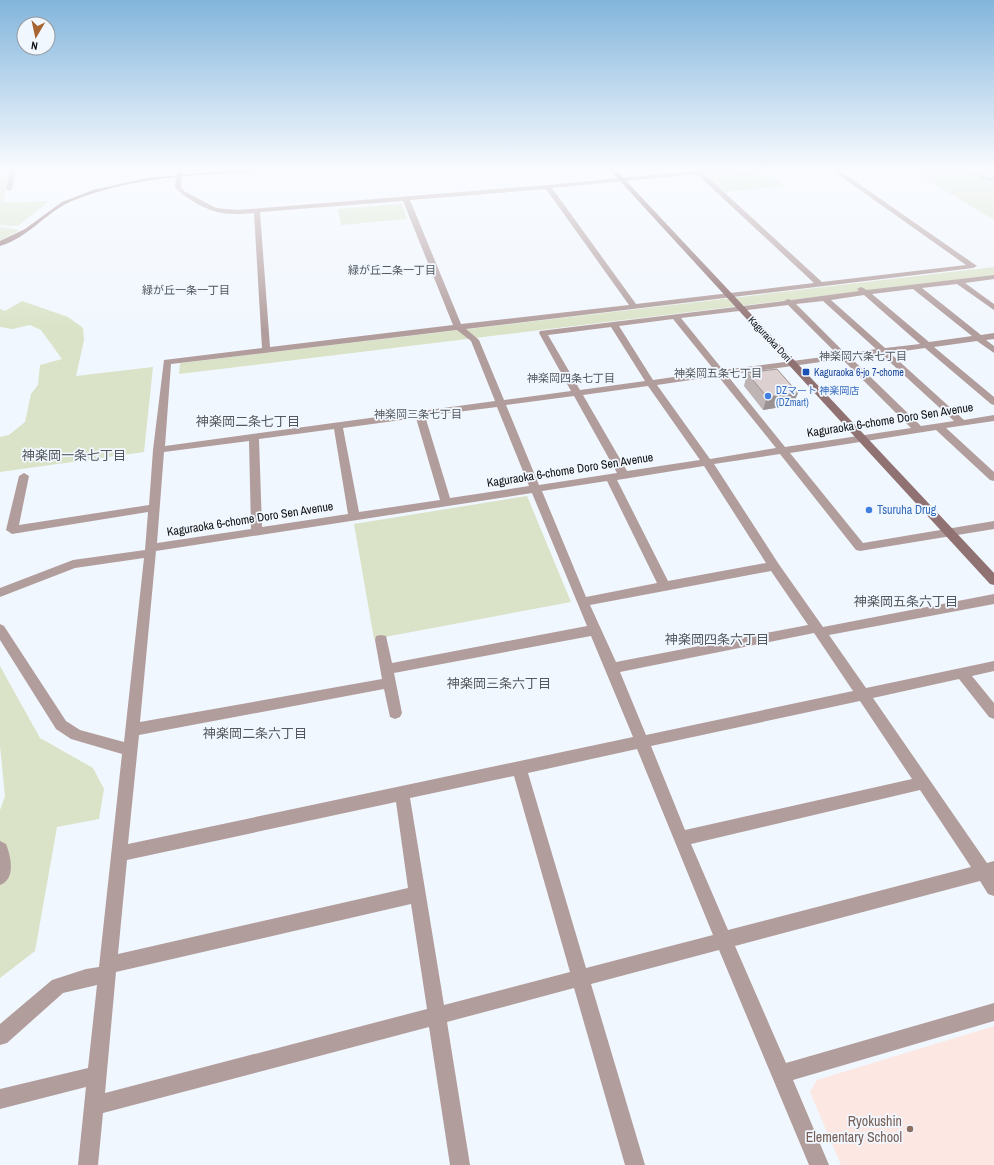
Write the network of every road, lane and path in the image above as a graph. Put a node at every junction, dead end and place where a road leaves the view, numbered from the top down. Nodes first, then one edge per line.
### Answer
1 (37, 222) edge
2 (258, 222) edge
3 (415, 222) edge
4 (574, 222) edge
5 (661, 222) edge
6 (753, 222) edge
7 (910, 222) edge
8 (0, 244) edge
9 (994, 277) edge
10 (850, 280) junction
11 (958, 281) junction
12 (820, 284) junction
13 (914, 286) junction
14 (864, 292) junction
15 (728, 294) junction
16 (824, 297) junction
17 (788, 301) junction
18 (634, 306) junction
19 (741, 308) junction
20 (994, 308) edge
21 (675, 316) junction
22 (613, 324) junction
23 (458, 327) junction
24 (994, 336) edge
25 (979, 338) junction
26 (927, 345) junction
27 (266, 350) junction
28 (994, 350) edge
29 (883, 351) junction
30 (843, 356) junction
31 (792, 363) junction
32 (721, 373) junction
33 (651, 383) junction
34 (576, 393) junction
35 (994, 402) edge
36 (500, 404) junction
37 (420, 415) junction
38 (994, 418) edge
39 (962, 423) junction
40 (338, 425) junction
41 (938, 426) junction
42 (918, 429) junction
43 (254, 437) junction
44 (862, 438) junction
45 (158, 450) junction
46 (783, 450) junction
47 (707, 462) junction
48 (624, 475) junction
49 (24, 476) dead end
50 (610, 477) junction
51 (994, 478) edge
52 (536, 488) junction
53 (446, 502) junction
54 (153, 508) junction
55 (354, 516) junction
56 (994, 525) edge
57 (257, 531) junction
58 (949, 533) junction
59 (150, 551) junction
60 (774, 566) junction
61 (994, 582) edge
62 (666, 587) junction
63 (0, 593) edge
64 (994, 599) edge
65 (582, 602) junction
66 (0, 630) edge
67 (594, 630) junction
68 (819, 630) junction
69 (381, 640) dead end
70 (994, 666) edge
71 (612, 668) junction
72 (387, 669) junction
73 (961, 672) junction
74 (389, 683) junction
75 (863, 694) junction
76 (395, 713) dead end
77 (994, 713) edge
78 (131, 730) junction
79 (642, 742) junction
80 (129, 750) junction
81 (519, 768) junction
82 (922, 783) junction
83 (402, 794) junction
84 (681, 839) junction
85 (0, 849) edge
86 (119, 854) junction
87 (988, 870) edge
88 (0, 877) edge
89 (994, 888) edge
90 (417, 894) junction
91 (725, 940) junction
92 (107, 970) junction
93 (581, 978) junction
94 (994, 1012) edge
95 (438, 1016) junction
96 (0, 1036) edge
97 (97, 1074) junction
98 (782, 1074) junction
99 (0, 1099) edge
100 (94, 1106) junction
101 (88, 1165) edge
102 (460, 1165) edge
103 (635, 1165) edge
104 (819, 1165) edge

1 - 8 street
2 - 27 street
3 - 23 street
4 - 18 street
5 - 15 street, Kaguraoka Dori
6 - 12 street
7 - 10 street
9 - 11 street
10 - 12 street
10 - 14 street
11 - 13 street
11 - 20 street
12 - 15 street
13 - 14 street
13 - 25 street
14 - 16 street
14 - 26 street
15 - 18 street
15 - 19 street, Kaguraoka Dori
16 - 17 street
16 - 29 street
17 - 19 street
17 - 30 street
18 - 23 street
19 - 21 street
19 - 31 street, Kaguraoka Dori
21 - 22 street
21 - 32 street
22 - 33 street
22 - 34 street
23 - 27 street
23 - 36 street
24 - 25 street
25 - 26 street
25 - 28 street
26 - 29 street
26 - 35 street
27 - 45 street
29 - 30 street
29 - 39 street
30 - 31 street
30 - 42 street
31 - 32 street
31 - 44 street, Kaguraoka Dori
32 - 33 street
32 - 46 street
33 - 34 street
33 - 47 street
34 - 36 street
34 - 48 street
36 - 37 street
36 - 52 street
37 - 40 street
37 - 53 street
38 - 39 street, Kaguraoka 6-chome Doro Sen Avenue
39 - 41 street, Kaguraoka 6-chome Doro Sen Avenue
40 - 43 street
40 - 55 street
41 - 42 street, Kaguraoka 6-chome Doro Sen Avenue
41 - 51 street
42 - 44 street, Kaguraoka 6-chome Doro Sen Avenue
43 - 45 street
43 - 57 street
44 - 46 street, Kaguraoka 6-chome Doro Sen Avenue
44 - 58 street, Kaguraoka Dori
45 - 54 street
46 - 47 street, Kaguraoka 6-chome Doro Sen Avenue
46 - 58 street
47 - 48 street, Kaguraoka 6-chome Doro Sen Avenue
47 - 60 street
48 - 50 street, Kaguraoka 6-chome Doro Sen Avenue
49 - 54 street
50 - 52 street, Kaguraoka 6-chome Doro Sen Avenue
50 - 62 street
52 - 53 street, Kaguraoka 6-chome Doro Sen Avenue
52 - 65 street
53 - 55 street, Kaguraoka 6-chome Doro Sen Avenue
54 - 59 street
55 - 57 street, Kaguraoka 6-chome Doro Sen Avenue
56 - 58 street
57 - 59 street, Kaguraoka 6-chome Doro Sen Avenue
58 - 61 street, Kaguraoka Dori
59 - 63 street, Kaguraoka 6-chome Doro Sen Avenue
59 - 78 street
60 - 62 street
60 - 68 street
62 - 65 street
64 - 68 street
65 - 67 street
66 - 80 street
67 - 71 street
67 - 72 street
68 - 71 street
68 - 75 street
69 - 72 street
70 - 73 street
71 - 79 street
72 - 74 street
73 - 75 street
73 - 77 street
74 - 76 street
74 - 78 street
75 - 79 street
75 - 82 street
78 - 80 street
79 - 81 street
79 - 84 street
80 - 86 street
81 - 83 street
81 - 93 street
82 - 84 street
82 - 87 street
83 - 86 street
83 - 90 street
84 - 91 street
85 - 88 street
86 - 92 street
87 - 89 street
87 - 91 street
90 - 92 street
90 - 95 street
91 - 93 street
91 - 98 street
92 - 96 street
92 - 97 street
93 - 95 street
93 - 103 street
94 - 98 street
95 - 100 street
95 - 102 street
97 - 99 street
97 - 100 street
98 - 104 street
100 - 101 street

